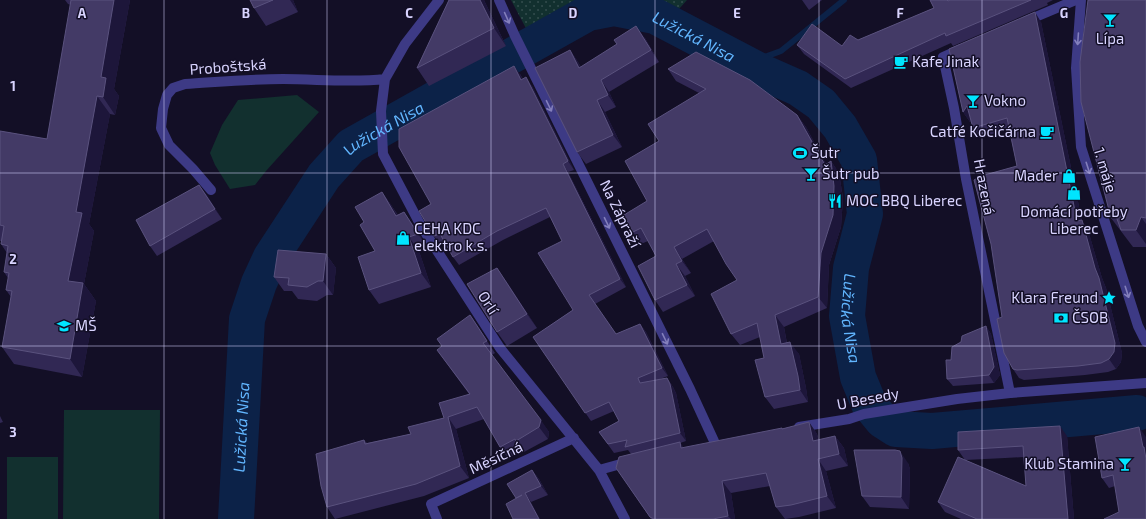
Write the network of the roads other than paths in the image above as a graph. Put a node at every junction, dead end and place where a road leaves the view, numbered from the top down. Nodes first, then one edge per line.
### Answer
1 (438, 0) edge
2 (499, 0) edge
3 (1076, 0) edge
4 (1081, 0) edge
5 (1017, 25) edge
6 (973, 44) edge
7 (385, 79) junction
8 (211, 190) dead end
9 (1146, 342) edge
10 (1146, 383) edge
11 (1010, 393) junction
12 (789, 429) edge
13 (574, 438) junction
14 (714, 442) edge
15 (637, 460) edge
16 (599, 470) junction
17 (437, 519) edge
18 (625, 519) edge

1 - 7 street
2 -> 14 street, Na Zápraží
3 - 5 street
4 -> 9 street, 1. máje
6 - 11 street, Hrazená
7 - 8 street, Proboštská
7 - 13 street, Orlí
10 - 11 street, U Besedy
11 - 12 street, U Besedy
13 - 16 street, Orlí
13 - 17 street, Měsíčná
15 - 16 street
16 - 18 street, Orlí

